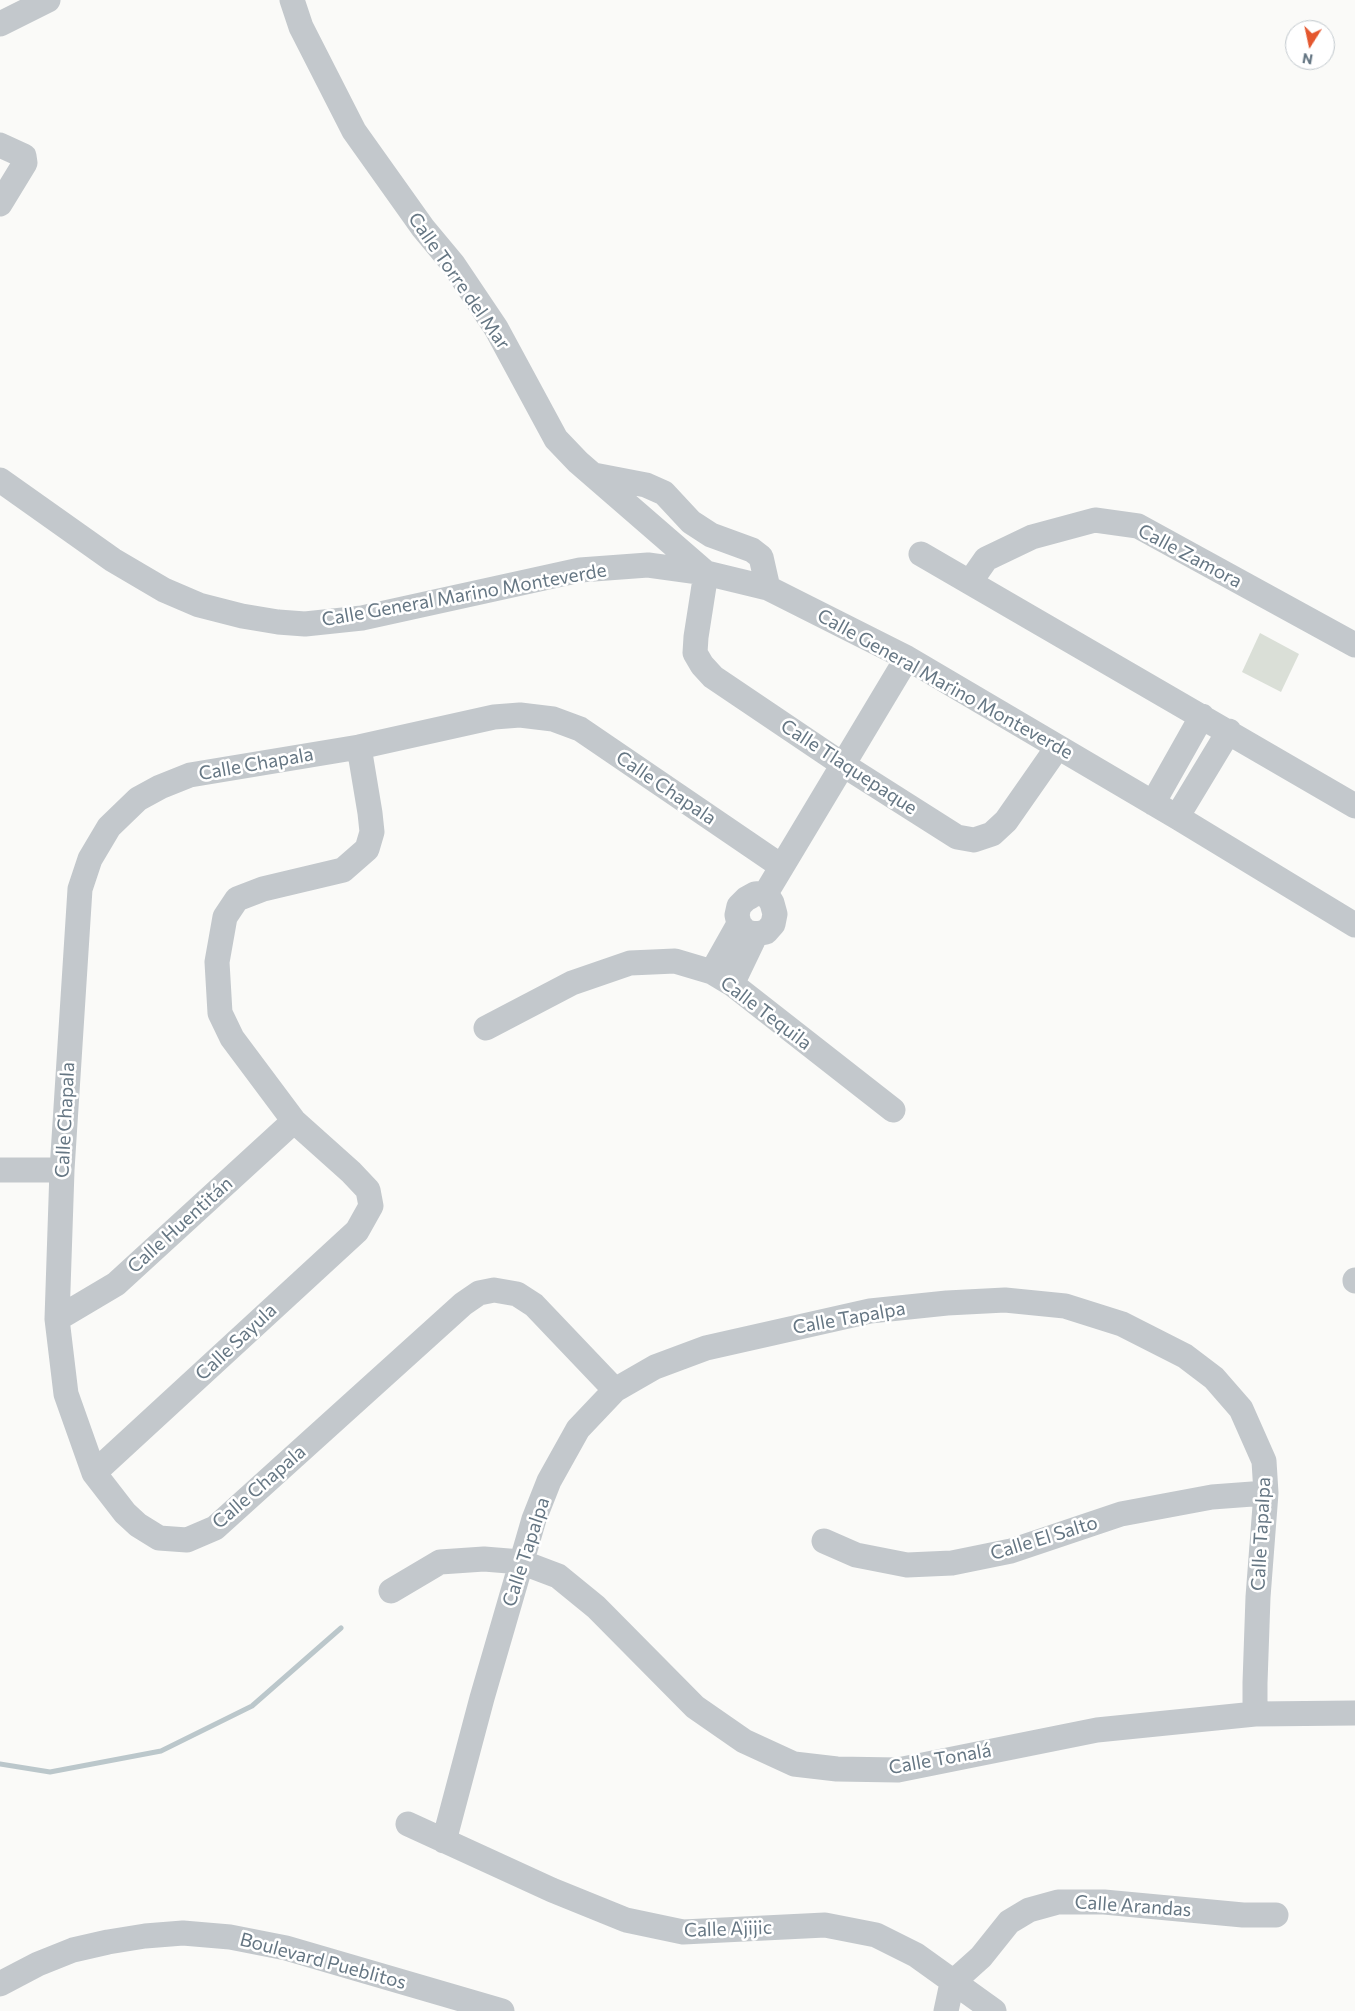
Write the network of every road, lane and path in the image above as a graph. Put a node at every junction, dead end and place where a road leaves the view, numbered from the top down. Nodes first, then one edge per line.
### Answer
1 (48, 0) edge
2 (292, 0) edge
3 (0, 24) edge
4 (0, 145) edge
5 (0, 204) edge
6 (591, 474) junction
7 (0, 480) edge
8 (921, 554) dead end
9 (706, 573) junction
10 (970, 582) junction
11 (768, 588) junction
12 (1355, 645) edge
13 (907, 658) junction
14 (1202, 716) junction
15 (1229, 731) junction
16 (359, 746) junction
17 (1057, 748) junction
18 (842, 764) junction
19 (1153, 803) junction
20 (1355, 806) edge
21 (1177, 817) junction
22 (781, 866) junction
23 (1355, 925) edge
24 (722, 978) junction
25 (486, 1028) dead end
26 (893, 1110) dead end
27 (294, 1121) junction
28 (0, 1170) edge
29 (62, 1170) junction
30 (57, 1319) junction
31 (614, 1390) junction
32 (94, 1473) junction
33 (1266, 1493) junction
34 (824, 1541) dead end
35 (521, 1562) junction
36 (391, 1591) dead end
37 (1355, 1713) edge
38 (1256, 1714) junction
39 (408, 1824) dead end
40 (444, 1841) junction
41 (1276, 1915) dead end
42 (0, 1984) edge
43 (972, 1999) edge
44 (502, 2011) edge
45 (946, 2011) edge

1 - 3 street
2 - 6 street, Calle Torre del Mar
4 - 5 street
6 - 9 street, Calle Torre del Mar
6 - 11 street
7 - 9 street, Calle General Marino Monteverde
8 - 10 street
9 - 11 street, Calle General Marino Monteverde
9 - 18 street, Calle Tlaquepaque
10 - 12 street, Calle Zamora
10 - 14 street
11 - 13 street, Calle General Marino Monteverde
13 - 17 street, Calle General Marino Monteverde
13 - 18 street
14 - 15 street
14 - 19 street
15 - 20 street
15 - 21 street
16 - 22 street, Calle Chapala
16 - 27 street
16 - 29 street, Calle Chapala
17 - 18 street, Calle Tlaquepaque
17 - 19 street, Calle General Marino Monteverde
18 - 22 street
19 - 21 street, Calle General Marino Monteverde
21 - 23 street, Calle General Marino Monteverde
22 - 24 street
24 - 25 street, Calle Tequila
24 - 26 street, Calle Tequila
27 - 30 street, Calle Huentitán
27 - 32 street, Calle Sayula
28 - 29 street
29 - 30 street, Calle Chapala
30 - 32 street, Calle Chapala
31 - 32 street, Calle Chapala
31 - 33 street, Calle Tapalpa
31 - 35 street, Calle Tapalpa
33 - 34 street, Calle El Salto
33 - 38 street, Calle Tapalpa
35 - 36 street, Calle Tonalá
35 - 38 street, Calle Tonalá
35 - 40 street, Calle Tapalpa
37 - 38 street, Calle Tonalá
39 - 40 street, Calle Ajijic
40 - 43 street, Calle Ajijic
41 - 43 street, Calle Arandas
42 - 44 street, Boulevard Pueblitos
43 - 45 street

